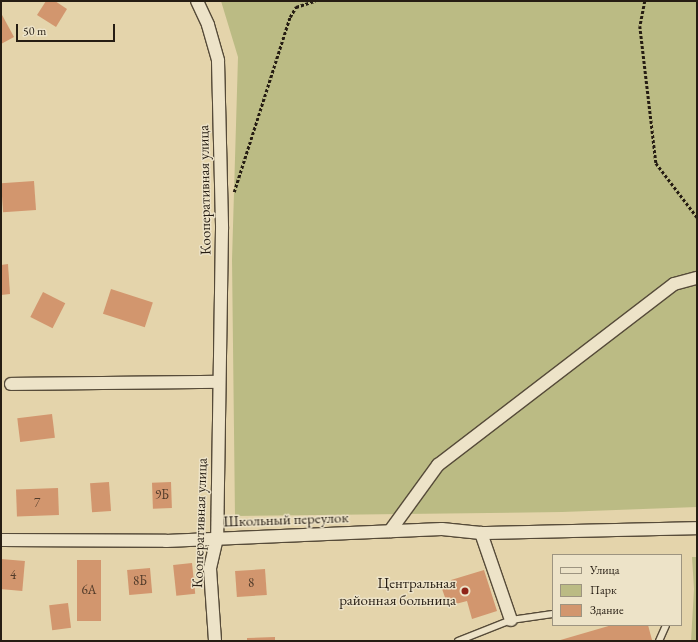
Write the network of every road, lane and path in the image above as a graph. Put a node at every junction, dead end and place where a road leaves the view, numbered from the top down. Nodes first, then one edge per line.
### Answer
1 (197, 1) edge
2 (315, 1) edge
3 (645, 1) edge
4 (232, 199) dead end
5 (697, 217) edge
6 (697, 278) edge
7 (218, 382) junction
8 (11, 384) dead end
9 (697, 528) edge
10 (390, 531) junction
11 (481, 533) junction
12 (217, 538) junction
13 (1, 540) edge
14 (552, 614) edge
15 (511, 620) junction
16 (666, 626) edge
17 (215, 641) edge
18 (458, 641) edge
19 (659, 641) edge

1 - 7 street, Кооперативная улица
2 - 4 path
3 - 5 path
6 - 10 street
7 - 8 street
7 - 12 street, Кооперативная улица
9 - 11 street, Школьный переулок
10 - 11 street, Школьный переулок
10 - 12 street, Школьный переулок
11 - 15 street
12 - 13 street, Школьный переулок
12 - 17 street, Кооперативная улица
14 - 15 lane
15 - 18 lane
16 - 19 lane

